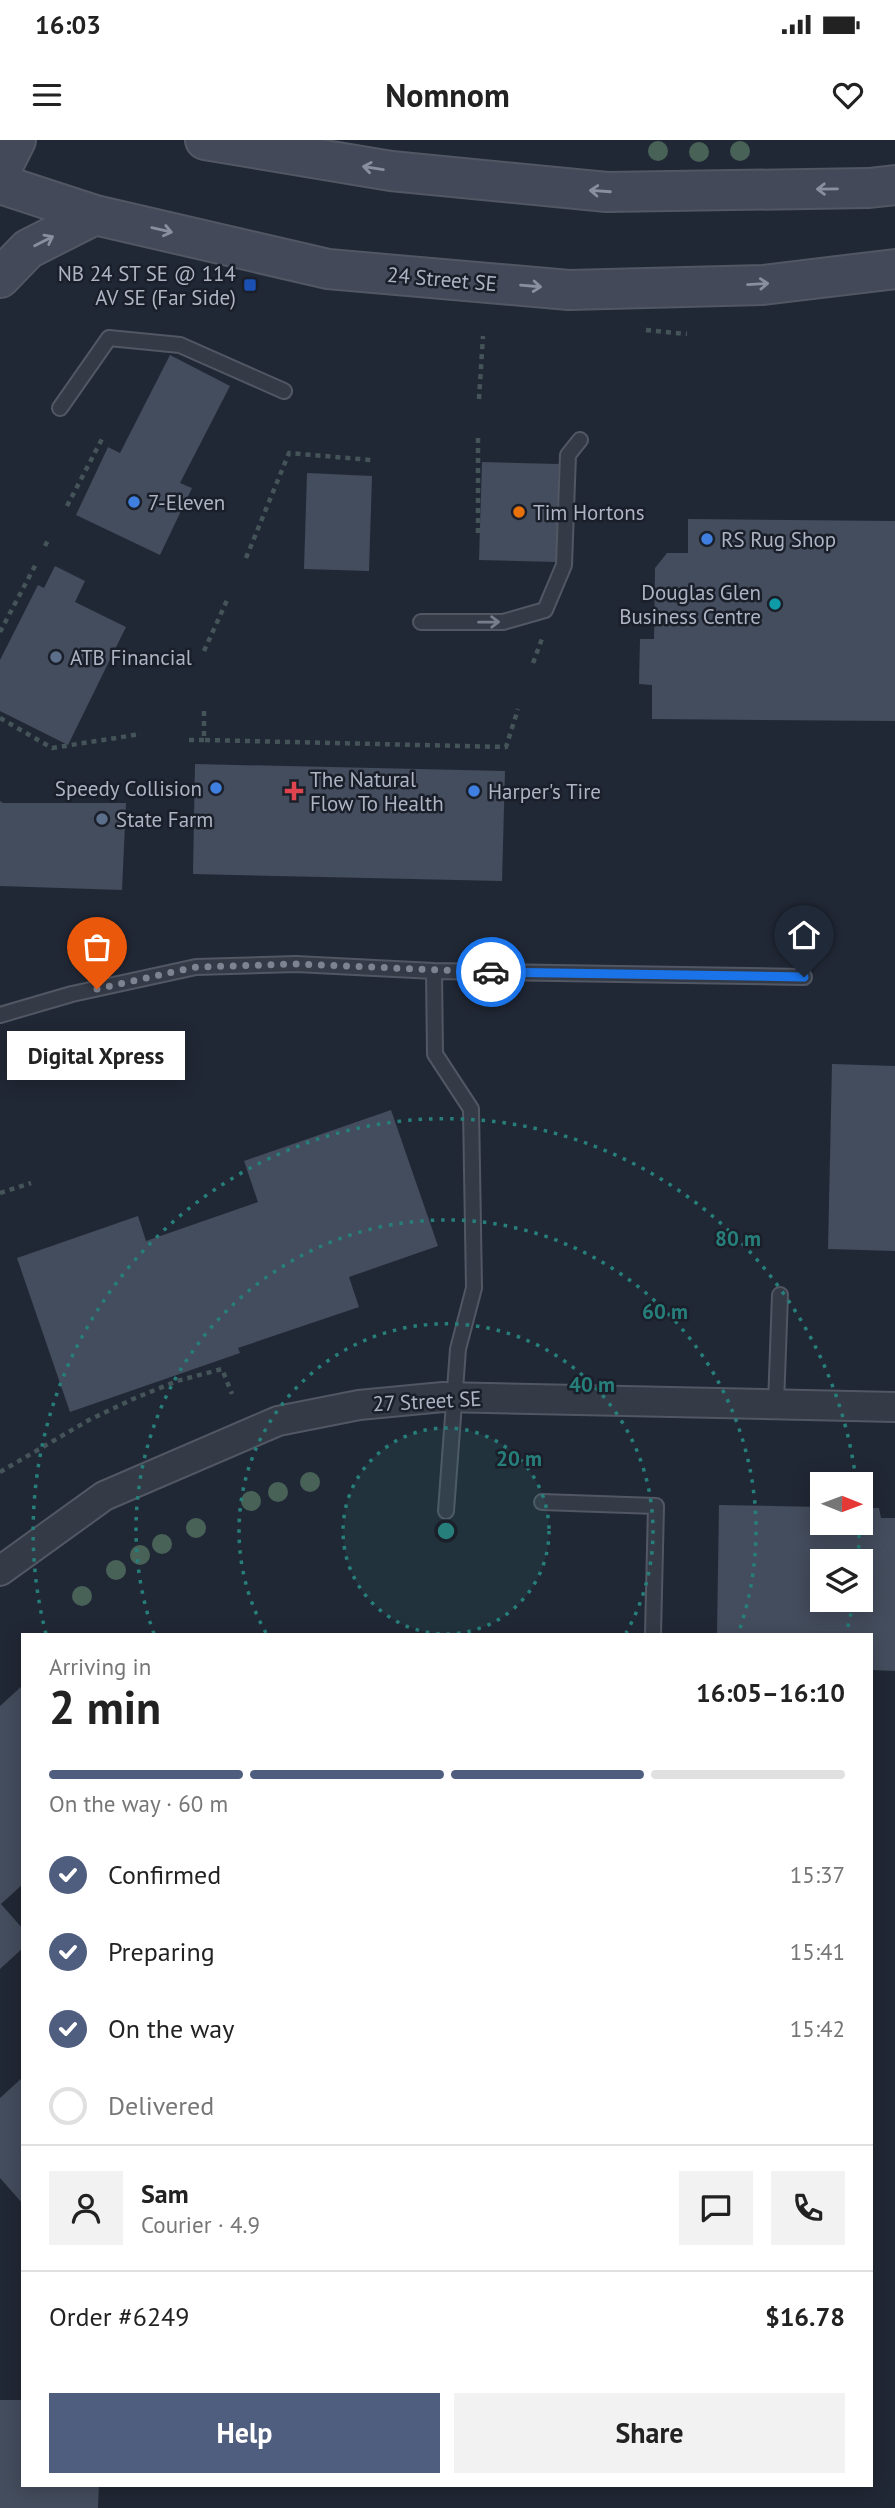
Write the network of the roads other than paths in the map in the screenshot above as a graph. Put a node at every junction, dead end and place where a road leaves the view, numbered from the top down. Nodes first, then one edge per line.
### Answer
1 (16, 140) edge
2 (210, 141) edge
3 (0, 172) edge
4 (0, 184) edge
5 (895, 185) edge
6 (95, 215) junction
7 (895, 269) edge
8 (0, 278) edge
9 (284, 391) dead end
10 (60, 408) dead end
11 (580, 440) dead end
12 (421, 622) dead end
13 (434, 971) junction
14 (804, 977) dead end
15 (0, 1015) edge
16 (780, 1295) dead end
17 (456, 1397) junction
18 (776, 1404) junction
19 (895, 1406) edge
20 (542, 1502) dead end
21 (446, 1511) dead end
22 (4, 1562) edge
23 (653, 1633) edge

1 - 3 main road
5 -> 2 main road
4 - 6 main road, 24 Street SE
6 -> 7 main road, 24 Street SE
8 -> 6 main road
9 - 10 lane
12 -> 11 lane
13 - 14 lane
13 - 15 lane
13 - 17 lane
16 - 18 lane
17 - 18 street, 27 Street SE
17 - 21 lane
17 - 22 street, 27 Street SE
18 - 19 street, 27 Street SE
20 - 23 lane

